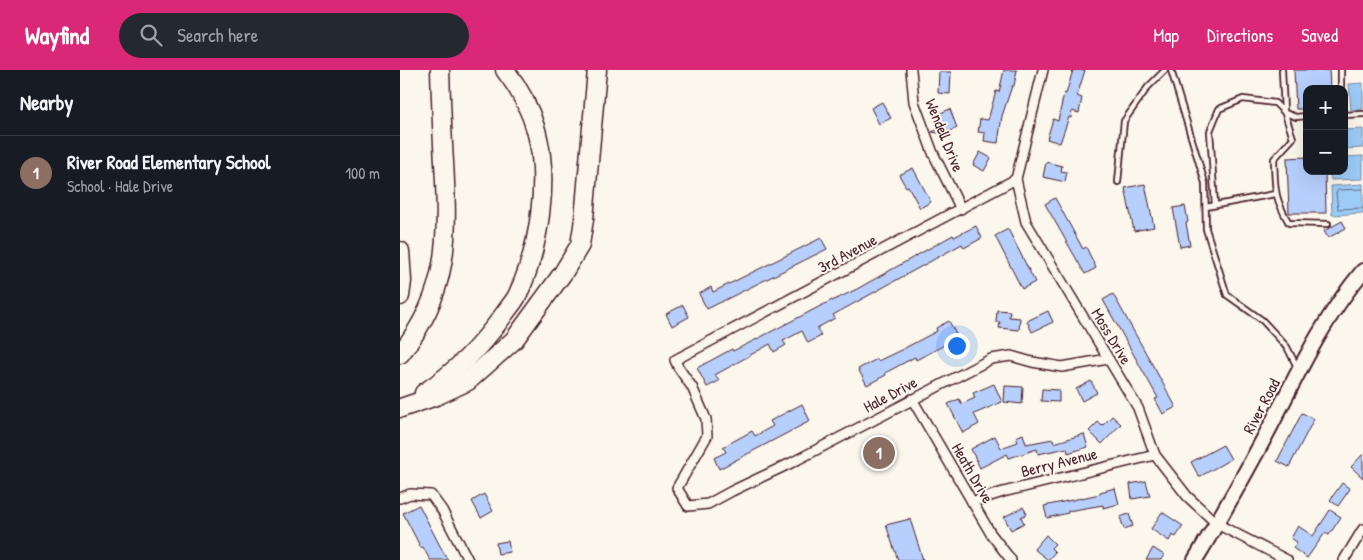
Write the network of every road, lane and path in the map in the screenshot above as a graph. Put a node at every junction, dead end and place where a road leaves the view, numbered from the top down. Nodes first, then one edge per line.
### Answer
1 (440, 70) edge
2 (505, 70) edge
3 (597, 70) edge
4 (911, 70) edge
5 (1043, 70) edge
6 (1165, 70) edge
7 (1171, 70) edge
8 (1282, 70) edge
9 (1341, 70) edge
10 (1342, 85) edge
11 (1285, 113) junction
12 (1363, 114) edge
13 (1348, 115) edge
14 (1303, 116) edge
15 (1016, 179) junction
16 (1118, 182) dead end
17 (1275, 194) junction
18 (1214, 206) junction
19 (1206, 207) junction
20 (961, 210) junction
21 (1328, 224) dead end
22 (400, 251) edge
23 (1363, 271) edge
24 (400, 296) edge
25 (400, 354) edge
26 (1108, 359) junction
27 (1299, 371) junction
28 (912, 399) junction
29 (400, 408) edge
30 (1155, 455) junction
31 (402, 498) edge
32 (972, 502) junction
33 (695, 506) joint
34 (1217, 524) junction
35 (1363, 528) edge
36 (468, 560) edge
37 (1011, 560) edge
38 (1196, 560) edge
39 (1287, 560) edge
40 (1344, 560) edge

1 - 25 highway
2 - 29 highway
3 - 29 highway
4 - 20 street, Wendell Drive
5 - 15 street, Moss Drive
6 - 16 lane
7 - 19 lane
8 - 11 lane
9 - 10 lane
11 - 14 lane
11 - 17 lane
11 - 18 lane
12 - 13 lane
15 - 20 street, 3rd Avenue
15 - 26 street, Moss Drive
17 - 18 lane
17 - 21 lane
18 - 19 lane
19 - 27 lane
20 - 33 street, 3rd Avenue
22 - 24 highway
23 - 27 main road, River Road
26 - 28 street, Hale Drive
26 - 30 street, Moss Drive
27 - 34 main road, River Road
28 - 32 street, Heath Drive
28 - 33 street, Hale Drive
30 - 32 street, Berry Avenue
30 - 34 street, Moss Drive
31 - 36 street
32 - 37 street, Heath Drive
34 - 38 main road, River Road
34 - 39 street, Moss Drive
35 - 40 street

